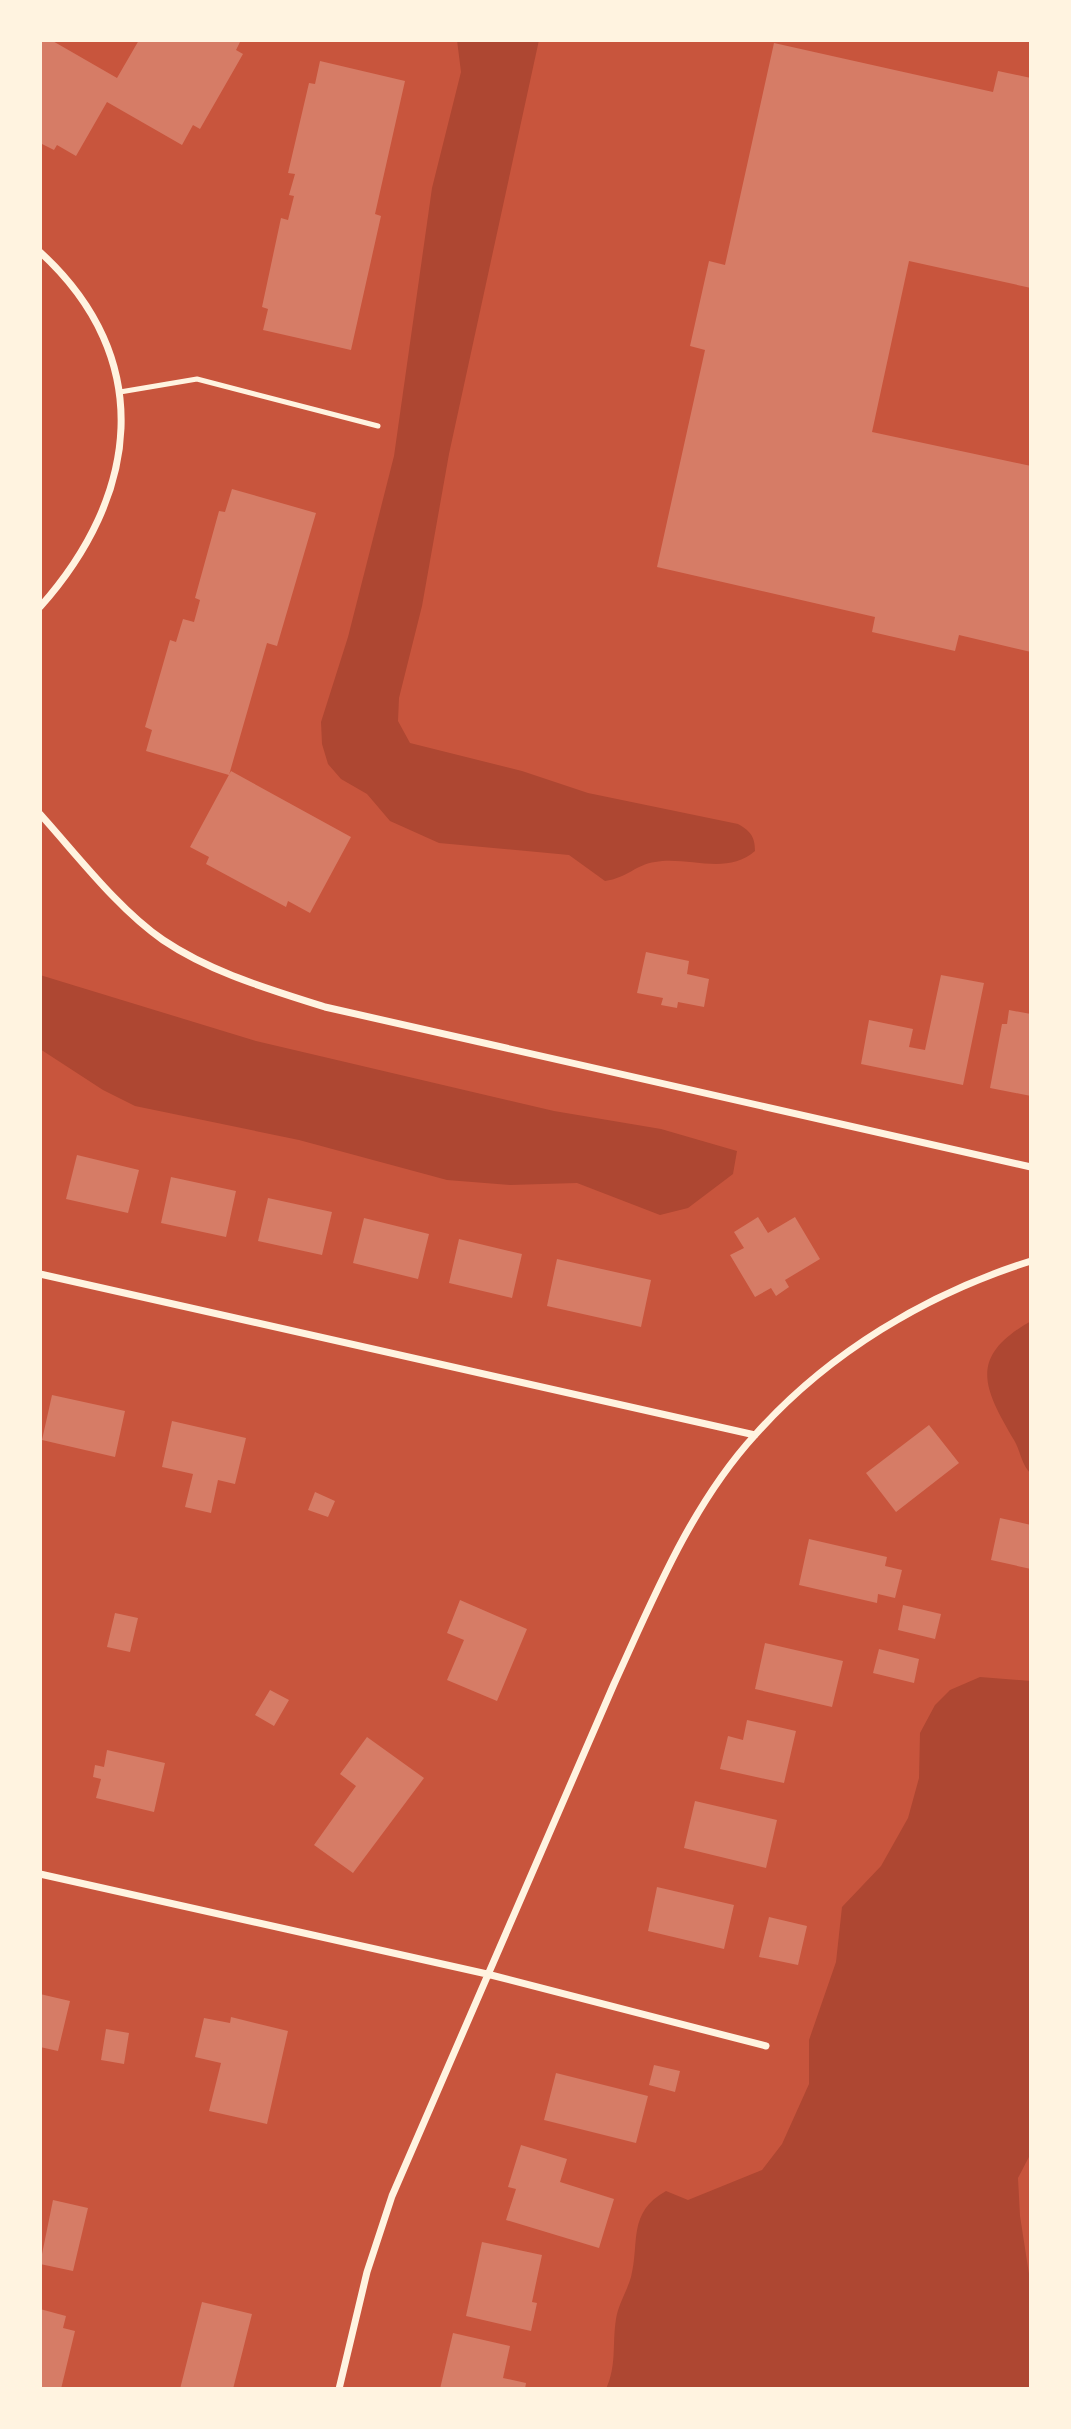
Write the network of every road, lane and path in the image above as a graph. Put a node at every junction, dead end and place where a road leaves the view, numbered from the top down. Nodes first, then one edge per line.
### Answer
1 (40, 252) edge
2 (120, 392) junction
3 (378, 426) dead end
4 (40, 607) edge
5 (40, 814) edge
6 (1031, 1167) edge
7 (1031, 1261) edge
8 (40, 1275) edge
9 (755, 1435) junction
10 (40, 1874) edge
11 (486, 1974) junction
12 (766, 2046) dead end
13 (339, 2389) edge

1 - 2 street
2 - 3 lane
2 - 4 street
5 - 6 street
7 - 9 street
8 - 9 street
9 - 11 street
10 - 11 street
11 - 12 street
11 - 13 street

